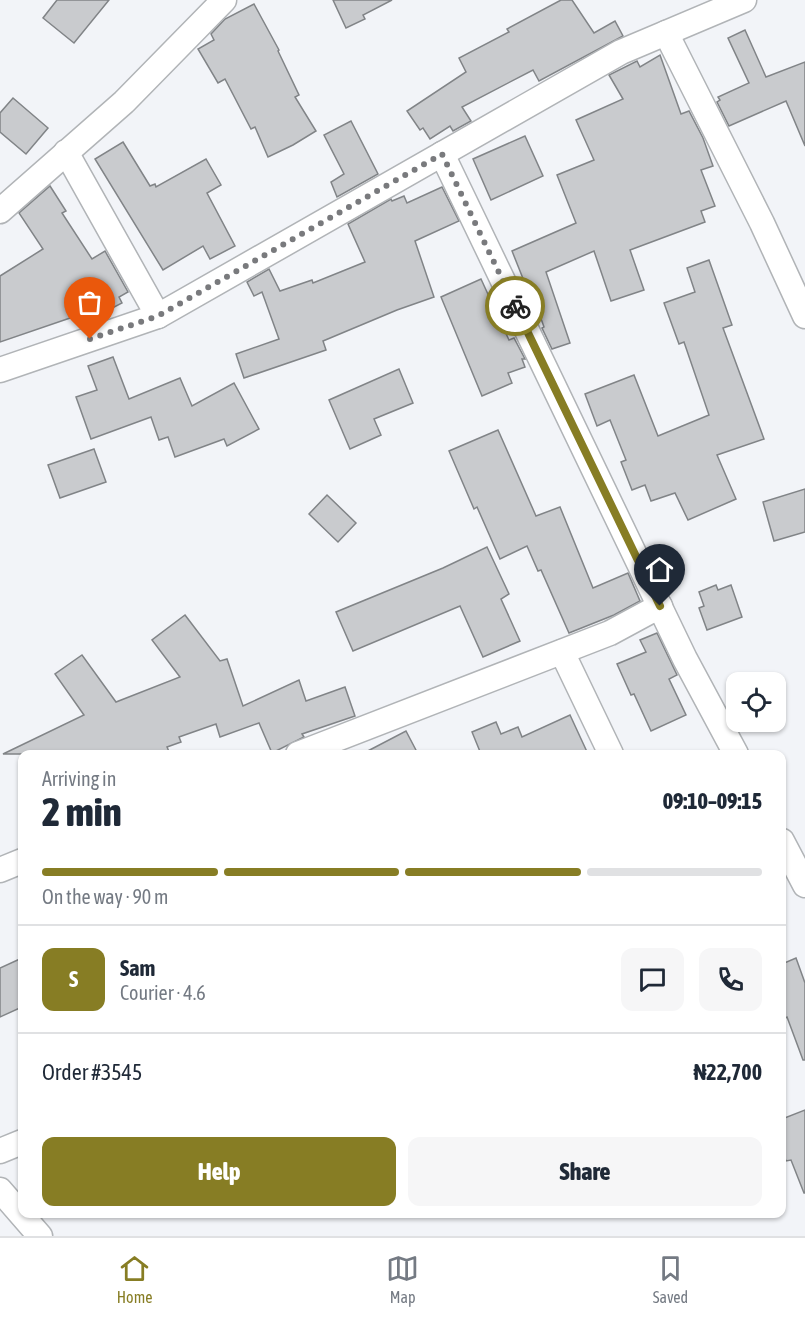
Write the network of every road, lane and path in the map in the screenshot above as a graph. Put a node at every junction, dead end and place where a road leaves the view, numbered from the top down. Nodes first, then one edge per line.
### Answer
1 (224, 0) edge
2 (744, 0) edge
3 (666, 33) junction
4 (66, 152) junction
5 (442, 154) junction
6 (0, 211) edge
7 (158, 316) junction
8 (805, 316) edge
9 (0, 370) edge
10 (660, 606) junction
11 (562, 652) junction
12 (308, 750) edge
13 (610, 750) edge
14 (734, 750) edge
15 (786, 849) edge
16 (18, 863) edge
17 (0, 870) edge
18 (805, 885) edge
19 (18, 1144) edge
20 (0, 1151) edge
21 (0, 1190) edge
22 (18, 1211) edge
23 (24, 1218) edge
24 (40, 1236) edge

1 - 4 street
2 - 3 street
3 - 5 street
3 - 8 street
4 - 6 street
4 - 7 street
5 - 7 street
5 - 10 street
7 - 9 street
10 - 11 street
10 - 14 street
11 - 12 street
11 - 13 street
15 - 18 street
16 - 17 street
19 - 20 street
21 - 22 street
23 - 24 street

